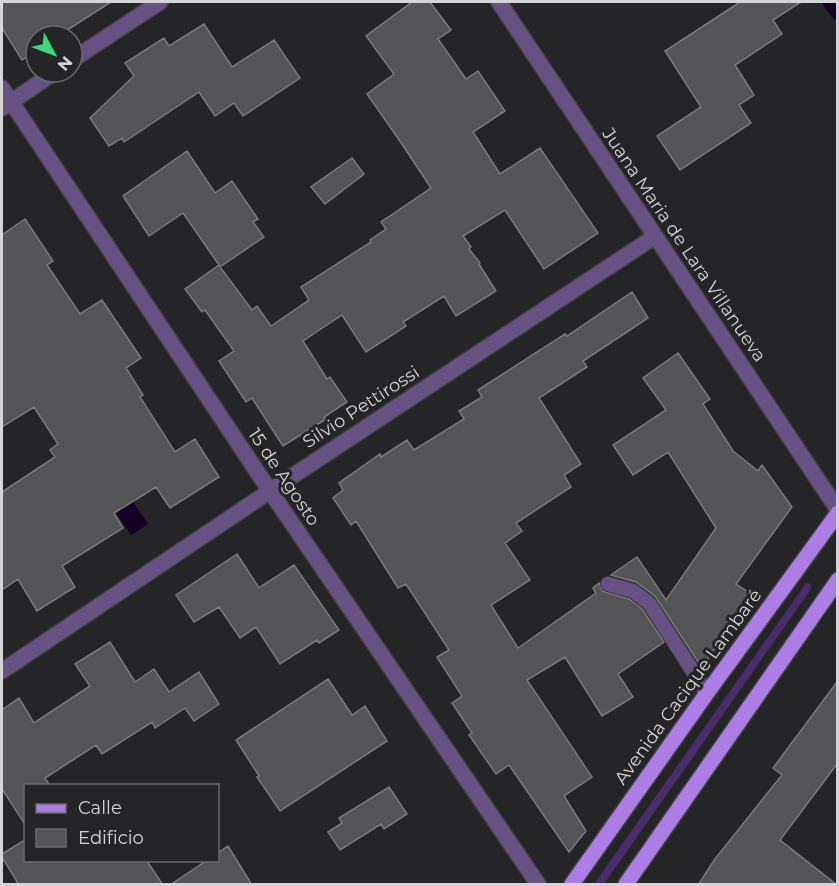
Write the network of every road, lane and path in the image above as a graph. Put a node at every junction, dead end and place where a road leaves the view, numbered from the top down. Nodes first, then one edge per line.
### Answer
1 (160, 2) edge
2 (500, 2) edge
3 (84, 52) edge
4 (37, 84) edge
5 (2, 88) edge
6 (6, 105) edge
7 (654, 237) junction
8 (270, 490) junction
9 (837, 512) edge
10 (837, 580) edge
11 (608, 584) dead end
12 (2, 671) edge
13 (707, 693) junction
14 (538, 885) edge
15 (572, 885) edge
16 (626, 885) edge

1 - 3 street
2 - 7 street, Juana Maria de Lara Villanueva
4 - 6 street
5 - 6 street, 15 de Agosto
6 - 8 street, 15 de Agosto
7 - 8 street, Silvio Pettirossi
7 - 9 street, Juana Maria de Lara Villanueva
8 - 12 street, Silvio Pettirossi
8 - 14 street, 15 de Agosto
9 - 13 main road, Avenida Cacique Lambaré
10 - 16 main road
11 - 13 lane
13 - 15 main road, Avenida Cacique Lambaré

